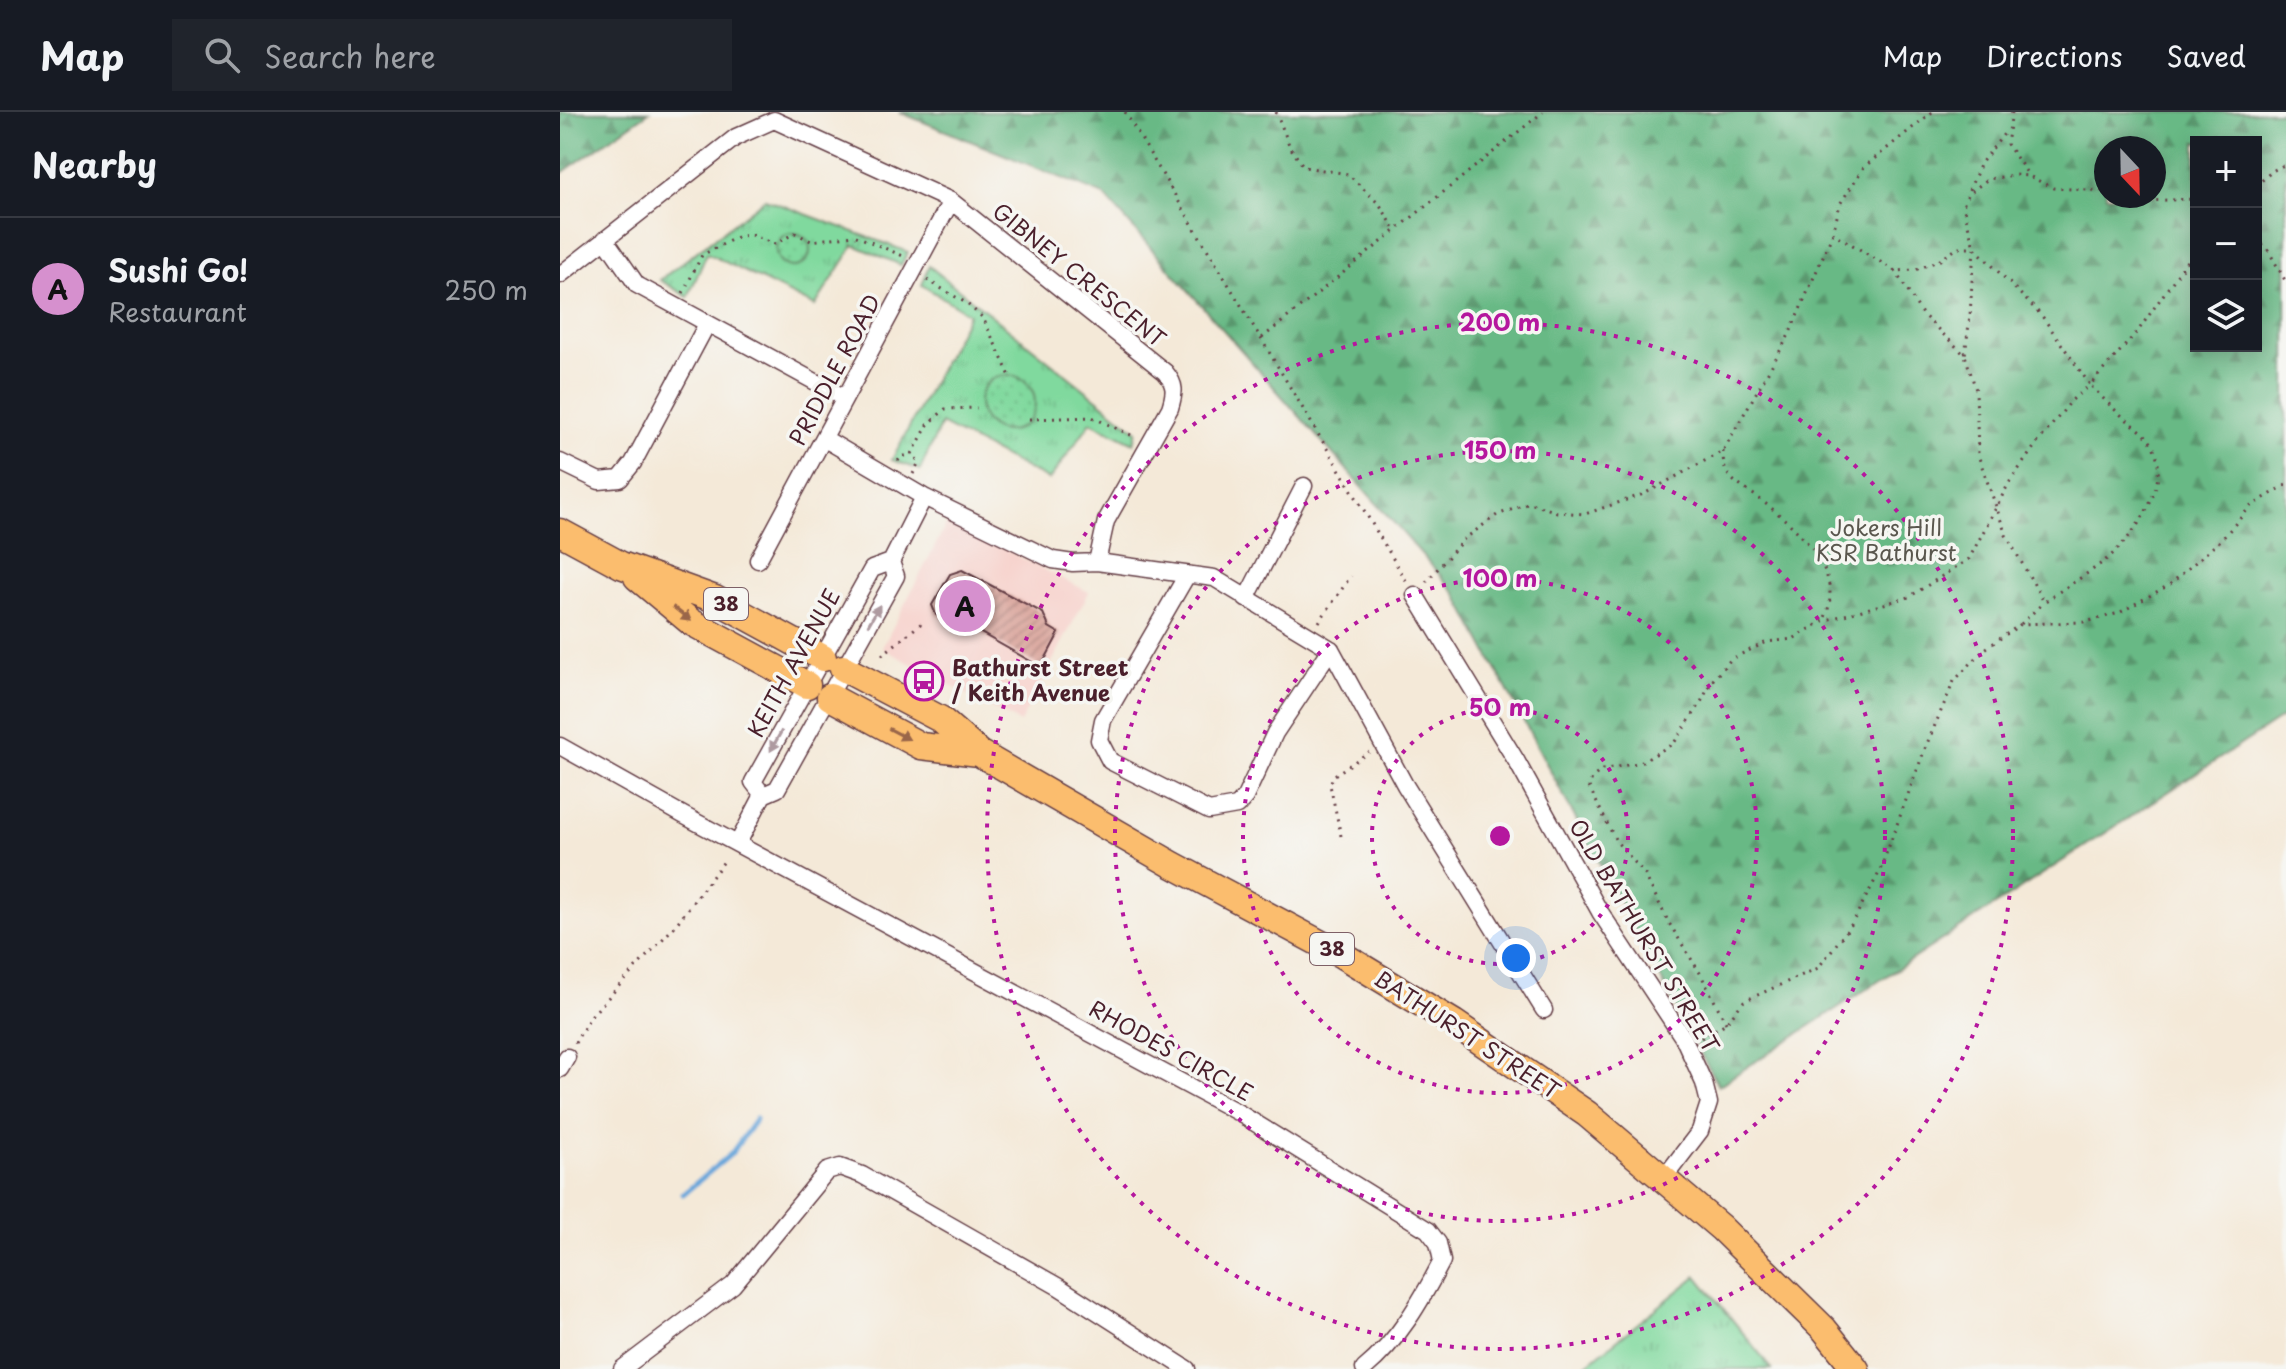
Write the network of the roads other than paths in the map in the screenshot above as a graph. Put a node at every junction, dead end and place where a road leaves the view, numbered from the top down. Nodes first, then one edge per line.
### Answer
1 (775, 116) edge
2 (951, 201) junction
3 (605, 239) junction
4 (560, 275) edge
5 (707, 324) junction
6 (845, 398) junction
7 (825, 439) junction
8 (560, 462) edge
9 (1304, 486) dead end
10 (924, 497) junction
11 (560, 532) edge
12 (758, 560) dead end
13 (891, 562) junction
14 (1097, 562) junction
15 (621, 565) junction
16 (1187, 575) junction
17 (1415, 595) road end
18 (1246, 599) junction
19 (1331, 649) junction
20 (833, 663) junction
21 (818, 691) junction
22 (560, 746) edge
23 (979, 753) junction
24 (763, 795) junction
25 (738, 843) junction
26 (1544, 1010) dead end
27 (1664, 1178) junction
28 (622, 1369) edge
29 (1187, 1369) edge
30 (1364, 1369) edge
31 (1856, 1369) edge

1 - 2 street, GIBNEY CRESCENT
1 - 3 street, GIBNEY CRESCENT
2 - 6 street, PRIDDLE ROAD
2 - 14 street, GIBNEY CRESCENT
3 - 4 street, GIBNEY CRESCENT
3 - 5 street
5 - 6 street
5 - 8 street
6 - 7 street, PRIDDLE ROAD
7 - 10 street
7 - 12 street, PRIDDLE ROAD
9 - 18 street
10 - 13 street, KEITH AVENUE
10 - 14 street
11 - 15 main road, BATHURST STREET / 38
13 - 20 street, KEITH AVENUE
20 -> 13 street, KEITH AVENUE
14 - 16 street
15 - 20 main road, BATHURST STREET / 38
15 -> 21 main road, BATHURST STREET / 38
16 - 18 street
16 - 19 street
17 - 27 street, OLD BATHURST STREET
18 - 19 street
19 - 26 street
20 - 21 street, KEITH AVENUE
20 - 21 street, KEITH AVENUE
20 - 23 main road, BATHURST STREET / 38
21 -> 23 main road, BATHURST STREET / 38
21 - 24 street, KEITH AVENUE
21 -> 24 street, KEITH AVENUE
22 - 25 street
23 - 27 main road, BATHURST STREET / 38
24 - 25 street, KEITH AVENUE
25 - 30 street, RHODES CIRCLE
27 - 31 main road, BATHURST STREET / 38
28 - 29 street

